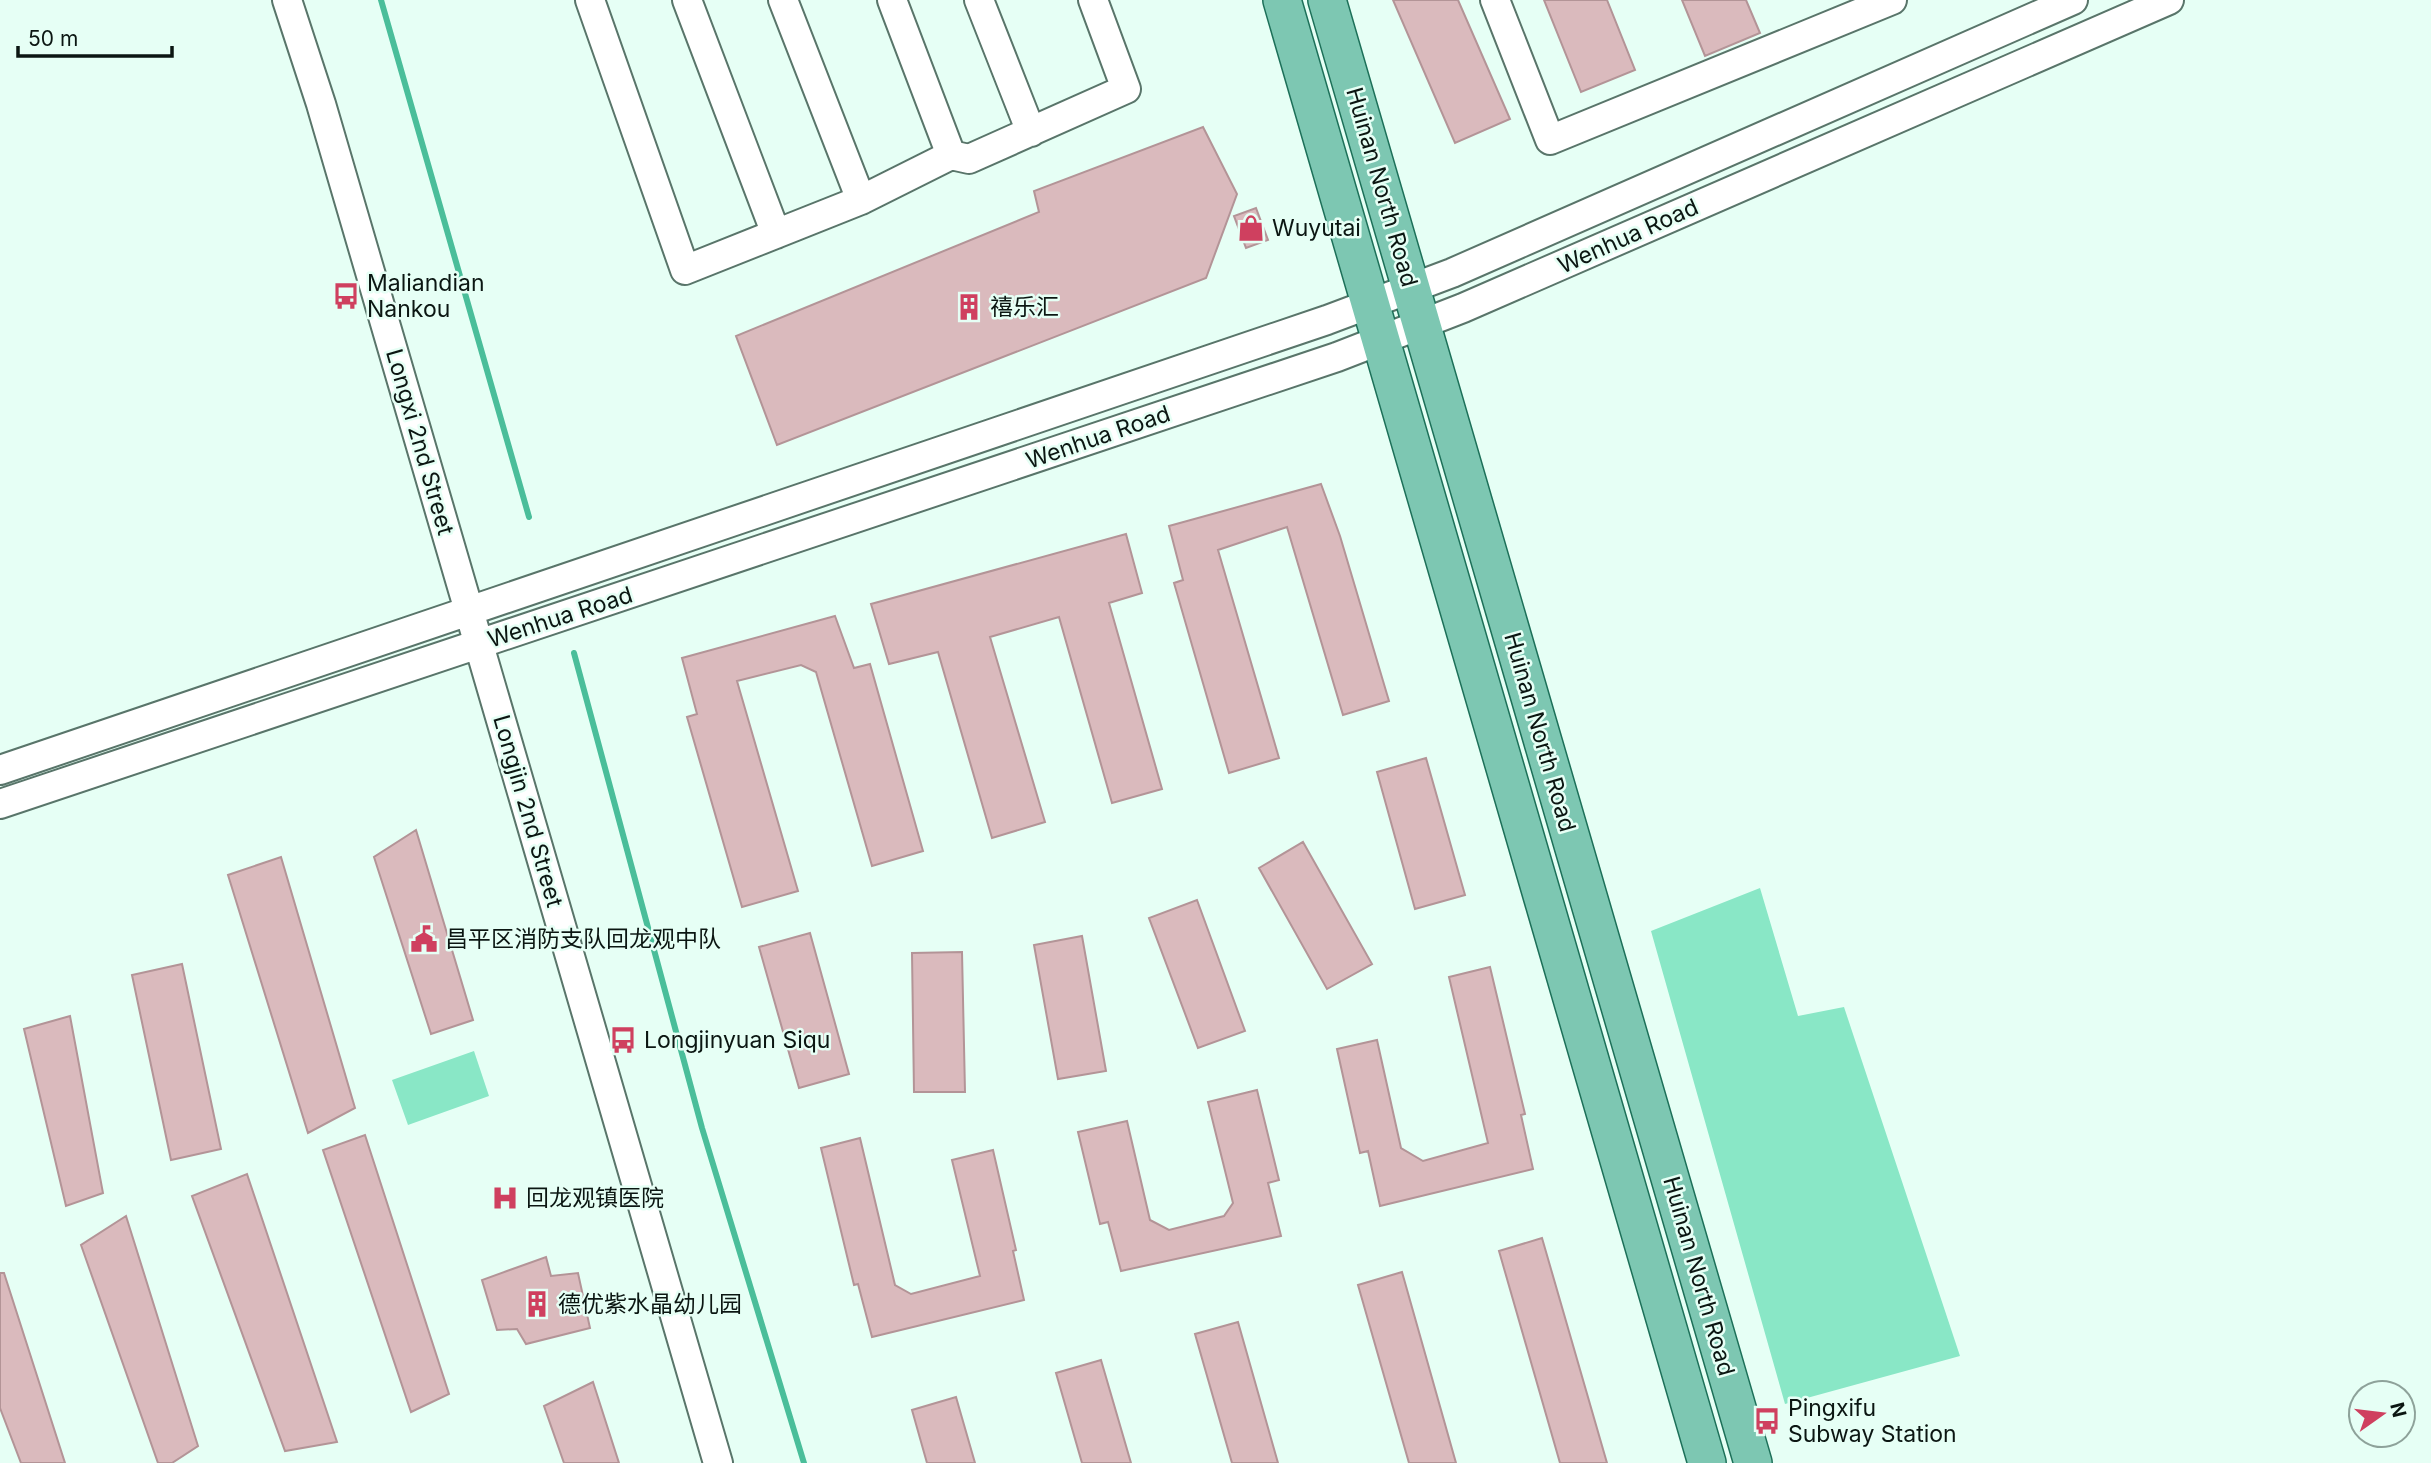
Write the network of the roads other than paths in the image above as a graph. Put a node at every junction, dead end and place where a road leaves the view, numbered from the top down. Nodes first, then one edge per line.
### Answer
1 (287, 0) edge
2 (590, 0) edge
3 (687, 0) edge
4 (783, 0) edge
5 (892, 0) edge
6 (979, 0) edge
7 (1093, 0) edge
8 (1282, 0) edge
9 (1327, 0) edge
10 (1495, 0) edge
11 (1892, 0) edge
12 (2073, 0) edge
13 (2169, 0) edge
14 (1031, 132) junction
15 (951, 155) junction
16 (861, 200) junction
17 (776, 234) junction
18 (1411, 289) junction
19 (1370, 304) junction
20 (1422, 324) junction
21 (1381, 340) junction
22 (470, 611) junction
23 (479, 644) junction
24 (0, 770) edge
25 (0, 804) edge
26 (718, 1463) edge
27 (1707, 1463) edge
28 (1753, 1463) edge

1 - 22 street, Longxi 2nd Street
2 - 17 street
3 - 17 street
4 - 16 street
5 - 15 street
6 - 14 street
7 - 14 street
8 - 19 main road, Huinan North Road
9 - 18 main road, Huinan North Road
10 - 11 street
12 - 18 street, Wenhua Road
13 - 20 street, Wenhua Road
14 - 15 street
15 - 16 street
16 - 17 street
18 - 19 street, Wenhua Road
18 - 20 main road, Huinan North Road
19 - 21 main road, Huinan North Road
19 - 22 street, Wenhua Road
20 - 21 street, Wenhua Road
20 - 28 main road, Huinan North Road
21 - 23 street, Wenhua Road
21 - 27 main road, Huinan North Road
22 - 23 street, Longxi 2nd Street
22 - 24 street, Wenhua Road
23 - 25 street, Wenhua Road
23 - 26 street, Longjin 2nd Street

